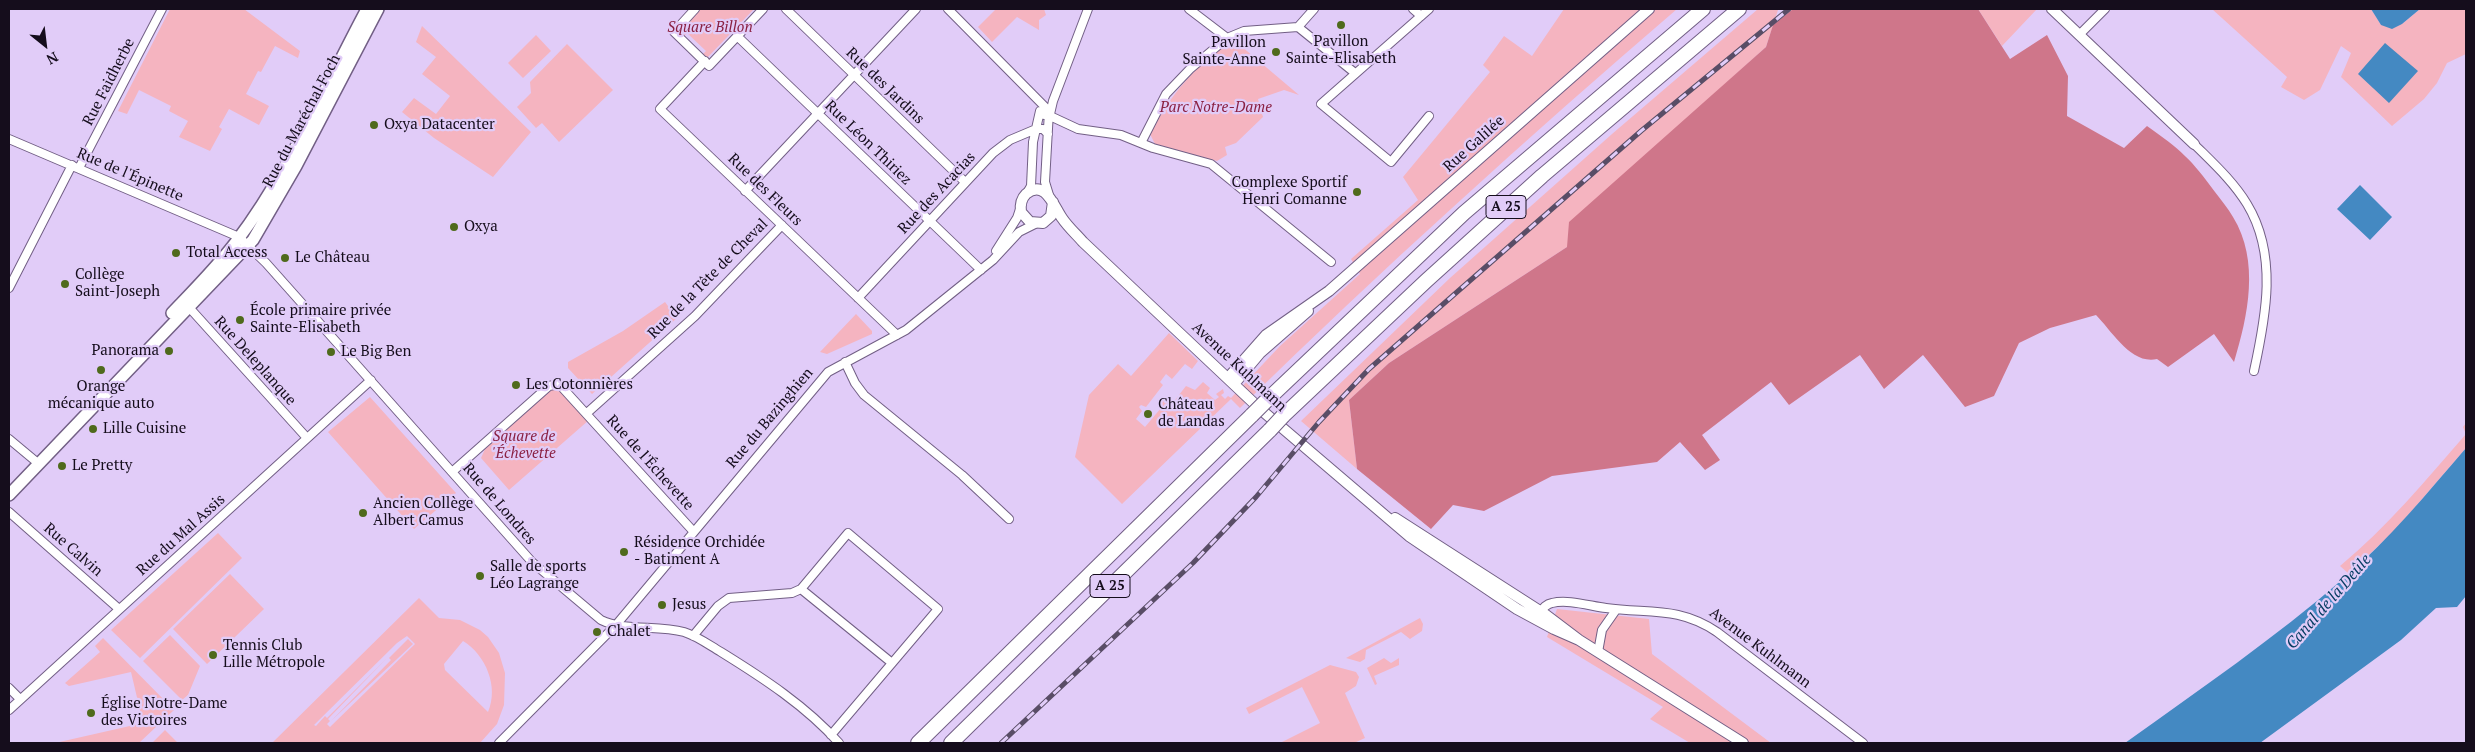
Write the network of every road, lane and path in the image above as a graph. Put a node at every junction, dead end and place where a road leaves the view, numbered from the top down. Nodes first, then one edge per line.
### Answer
1 (162, 9) edge
2 (367, 9) edge
3 (378, 9) edge
4 (695, 9) edge
5 (764, 9) edge
6 (786, 9) edge
7 (916, 9) edge
8 (948, 9) edge
9 (1088, 9) edge
10 (1189, 9) edge
11 (1314, 9) edge
12 (1413, 9) edge
13 (1429, 9) edge
14 (1648, 9) edge
15 (1703, 9) edge
16 (1739, 9) edge
17 (2052, 9) edge
18 (2105, 9) edge
19 (1421, 16) junction
20 (1298, 27) junction
21 (2079, 35) junction
22 (737, 36) junction
23 (1227, 38) junction
24 (704, 62) junction
25 (1355, 73) junction
26 (854, 75) junction
27 (1039, 102) junction
28 (818, 114) junction
29 (1040, 114) junction
30 (1050, 116) junction
31 (1429, 116) dead end
32 (1036, 129) junction
33 (1048, 134) junction
34 (9, 139) edge
35 (1141, 143) junction
36 (2194, 144) joint
37 (76, 167) junction
38 (965, 182) junction
39 (746, 191) junction
40 (1026, 194) junction
41 (1051, 199) junction
42 (1020, 209) junction
43 (930, 221) junction
44 (1039, 223) junction
45 (782, 225) junction
46 (239, 237) junction
47 (1082, 242) junction
48 (249, 245) junction
49 (1331, 262) dead end
50 (981, 270) junction
51 (9, 288) edge
52 (858, 298) junction
53 (186, 304) junction
54 (898, 335) junction
55 (845, 362) junction
56 (2254, 371) dead end
57 (371, 380) junction
58 (1231, 381) junction
59 (587, 413) junction
60 (307, 438) junction
61 (9, 439) edge
62 (36, 462) junction
63 (452, 472) junction
64 (9, 484) edge
65 (9, 495) edge
66 (9, 512) edge
67 (1009, 519) dead end
68 (693, 531) junction
69 (801, 589) junction
70 (119, 609) junction
71 (1616, 610) junction
72 (1538, 616) junction
73 (616, 625) junction
74 (694, 636) junction
75 (1598, 652) junction
76 (892, 663) junction
77 (986, 676) junction
78 (9, 688) edge
79 (20, 699) junction
80 (9, 710) edge
81 (831, 735) junction
82 (499, 743) edge
83 (838, 743) edge
84 (910, 743) edge
85 (918, 743) edge
86 (951, 743) edge
87 (1742, 743) edge
88 (1863, 743) edge

1 - 37 street, Rue Faidherbe
2 - 46 main road, Rue du Maréchal Foch
3 - 48 main road, Rue du Maréchal Foch
4 - 24 street
5 - 22 street
6 - 26 street, Rue des Jardins
7 - 26 street
8 - 27 street
9 - 30 street
10 - 23 street
11 - 20 street
12 - 19 street
13 - 19 street
14 - 58 street, Rue Galilée
15 - 77 highway, A 25, bridge
16 - 86 highway, A 25, bridge
17 - 21 street
18 - 21 street
19 - 25 street
20 - 23 street
20 - 25 street
21 - 36 street
22 - 24 street
22 - 28 street, Rue Léon Thiriez
23 - 35 street
24 - 39 street, Rue des Fleurs
25 - 31 street
26 - 28 street
26 - 38 street, Rue des Jardins
27 - 29 street
27 - 30 street
28 - 39 street
28 - 43 street, Rue Léon Thiriez
29 - 30 street
29 - 32 street
30 - 33 street
30 - 35 street
32 - 33 street
32 - 38 street, Rue des Acacias
32 - 40 street
33 - 41 street
34 - 37 street, Rue de l'Épinette
35 - 49 street
36 - 56 street
37 - 46 street, Rue de l'Épinette
37 - 51 street, Rue Faidherbe
38 - 43 street, Rue des Acacias
39 - 45 street, Rue des Fleurs
40 - 41 street
40 - 42 street
41 - 44 street
41 - 47 street, Avenue Kuhlmann
42 - 44 street
42 - 50 street, Rue du Bazinghien
43 - 50 street, Rue Léon Thiriez
43 - 52 street, Rue des Acacias
44 - 47 street, Avenue Kuhlmann
44 - 50 street, Rue du Bazinghien
45 - 52 street, Rue des Fleurs
45 - 59 street, Rue de la Tête de Cheval
46 - 48 street, Rue de Londres
46 - 53 main road, Rue du Maréchal Foch
47 - 58 street, Avenue Kuhlmann
48 - 53 main road, Rue du Maréchal Foch
48 - 57 street, Rue de Londres
50 - 54 street, Rue du Bazinghien
52 - 54 street, Rue des Fleurs
53 - 60 street, Rue Deleplanque
53 - 62 main road
54 - 55 street, Rue du Bazinghien
55 - 67 street
55 - 68 street, Rue du Bazinghien
57 - 60 street, Rue du Mal Assis
57 - 63 street, Rue de Londres
58 - 72 street, Avenue Kuhlmann
59 - 63 street, Rue de l'Échevette
59 - 68 street, Rue de l'Échevette
60 - 70 street, Rue du Mal Assis
61 - 62 street
62 - 64 main road
62 - 65 main road
63 - 73 street, Rue de Londres
66 - 70 street, Rue Calvin
68 - 73 street, Rue du Bazinghien
69 - 74 street
69 - 76 street
69 - 76 street
70 - 79 street, Rue du Mal Assis
71 - 72 street, Avenue Kuhlmann
71 - 75 street
71 - 88 street, Avenue Kuhlmann
72 - 75 street, Avenue Kuhlmann
73 - 74 street, Rue de Londres
73 - 82 street, Rue du Bazinghien
74 - 81 street, Rue de Londres
75 - 87 street, Avenue Kuhlmann
76 - 81 street
77 - 84 highway
77 - 85 highway, A 25
78 - 79 street
79 - 80 street, Rue du Mal Assis
81 - 83 street, Rue de Londres

